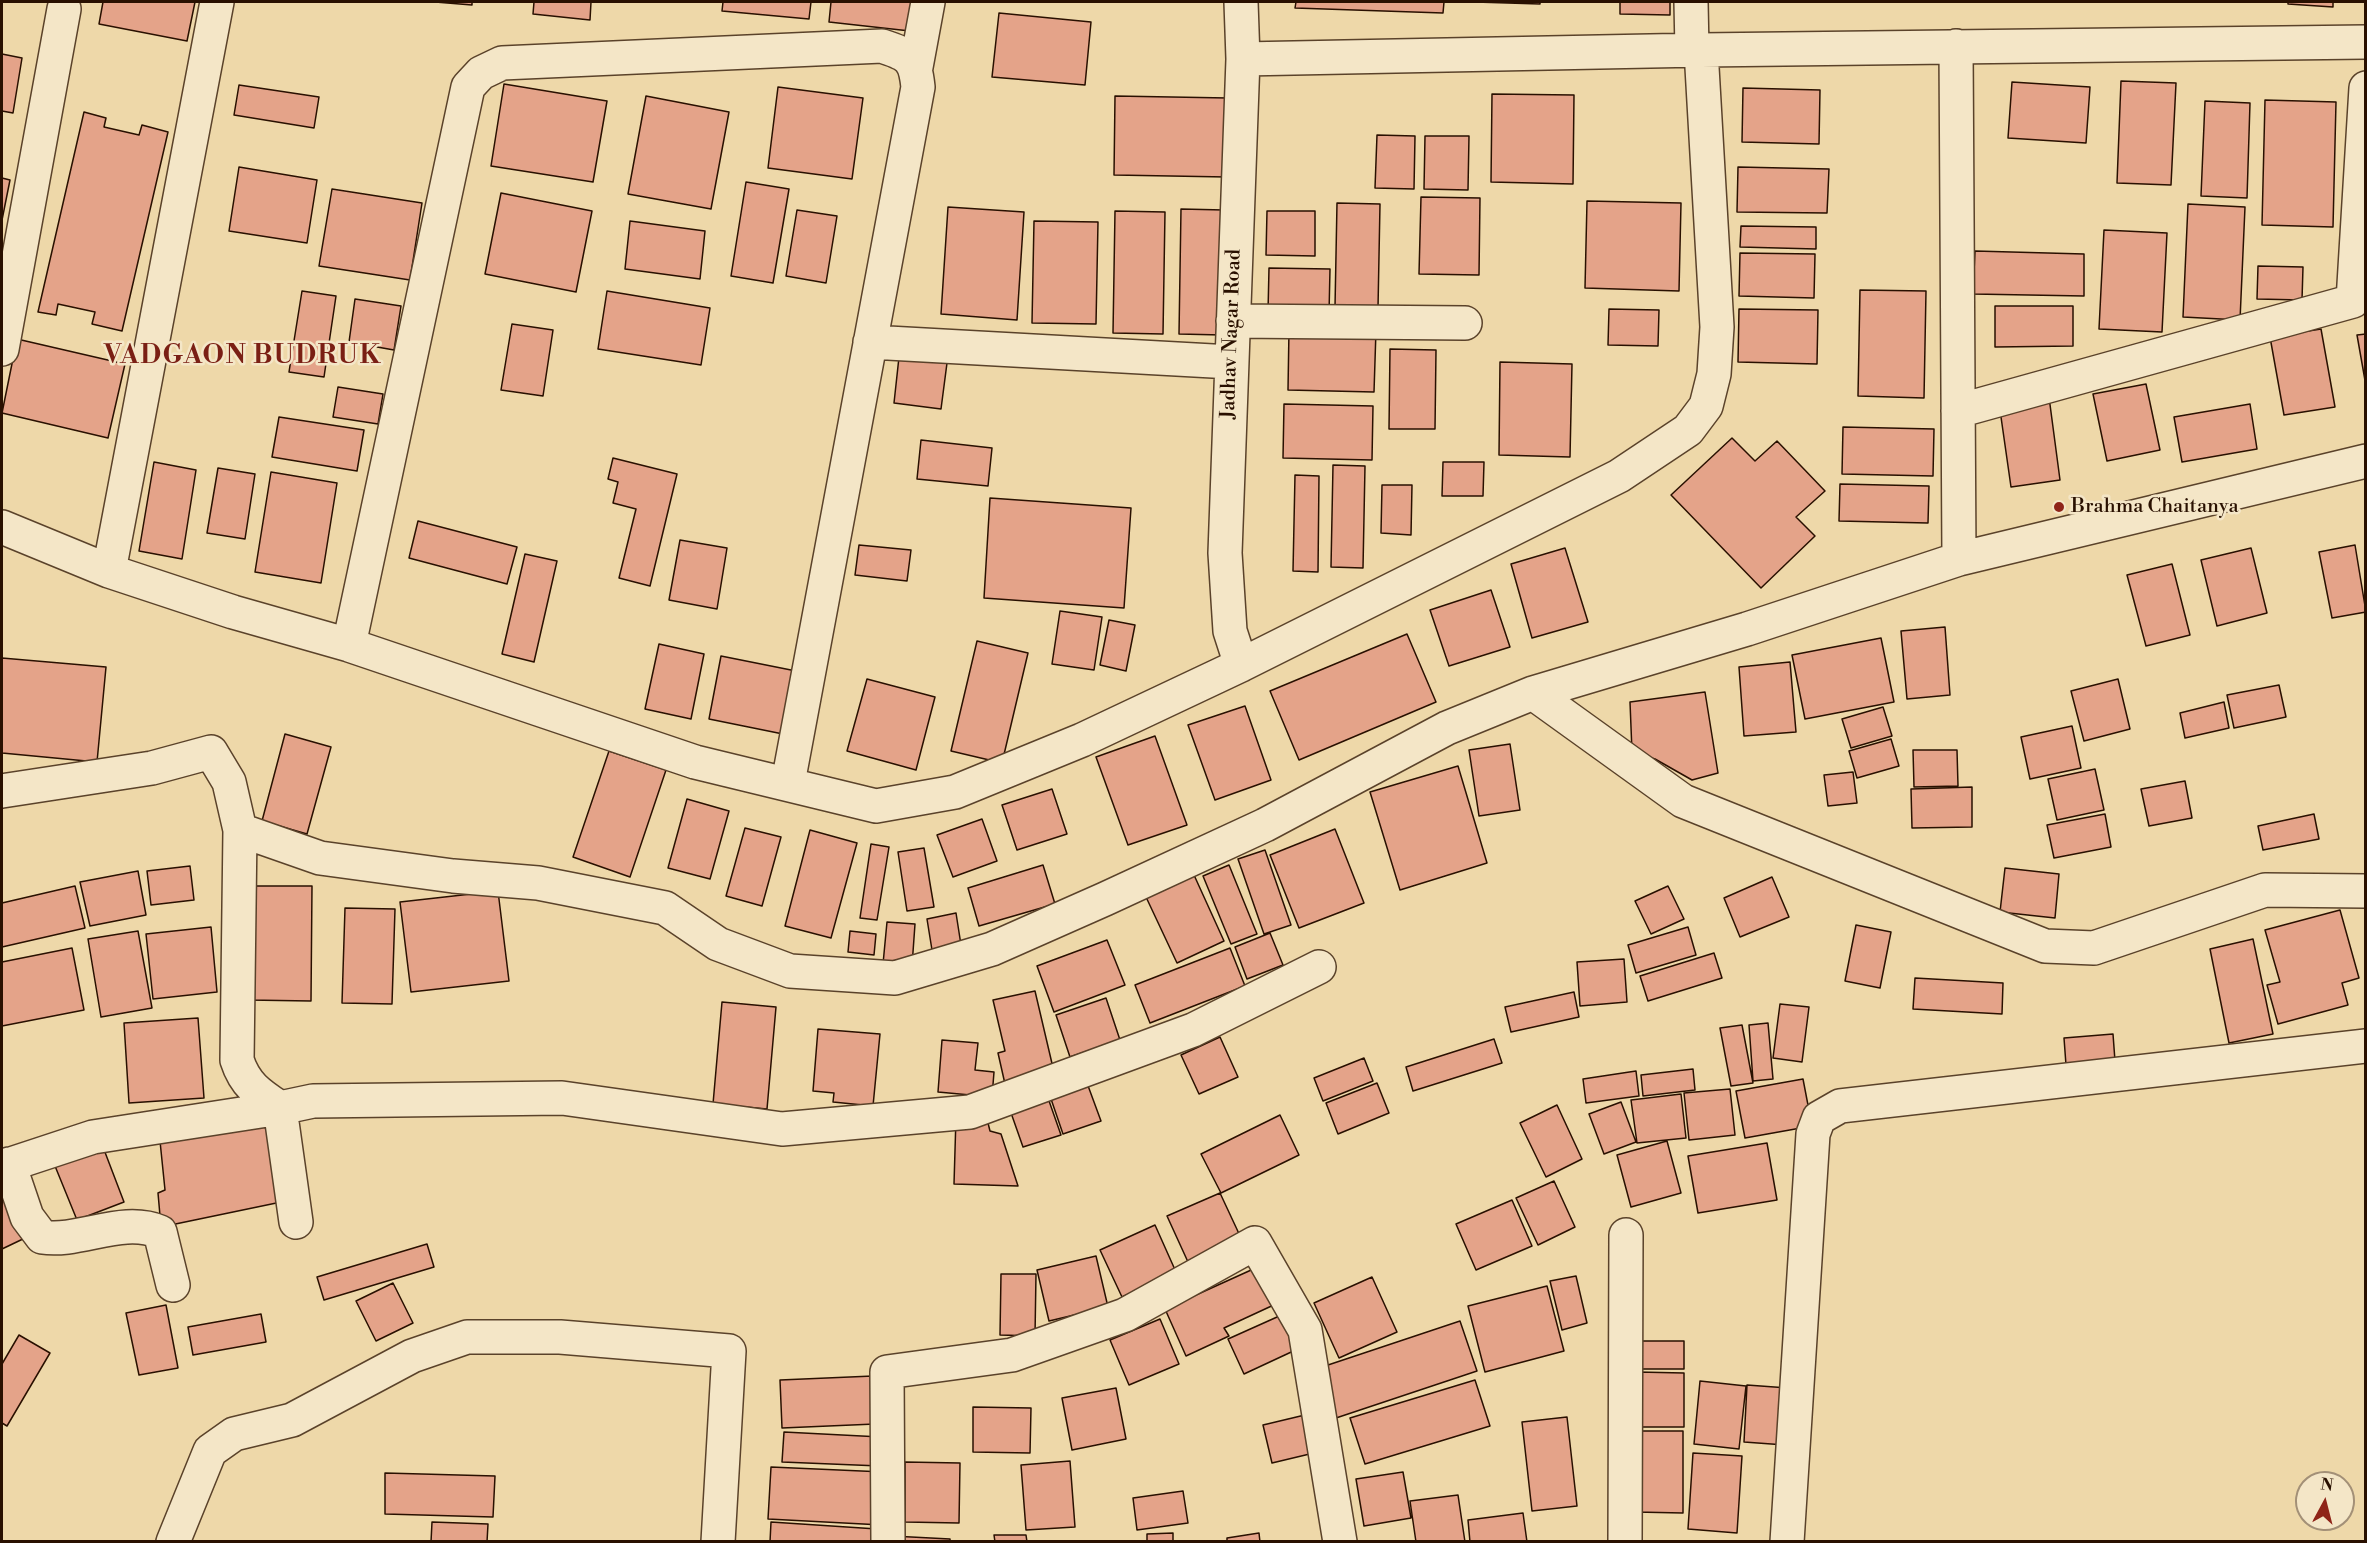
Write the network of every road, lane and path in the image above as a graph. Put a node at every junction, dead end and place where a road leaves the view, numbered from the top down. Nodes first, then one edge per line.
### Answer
1 (218, 2) edge
2 (928, 2) edge
3 (1242, 2) edge
4 (1691, 2) edge
5 (64, 9) dead end
6 (2366, 42) edge
7 (1956, 46) junction
8 (1697, 50) junction
9 (1243, 59) junction
10 (916, 67) junction
11 (2366, 88) edge
12 (1233, 321) junction
13 (1466, 322) dead end
14 (870, 342) junction
15 (2, 349) edge
16 (1231, 362) junction
17 (1958, 411) junction
18 (2365, 461) edge
19 (2, 527) edge
20 (1959, 559) junction
21 (110, 572) junction
22 (349, 645) junction
23 (1241, 665) junction
24 (1533, 693) junction
25 (788, 783) junction
26 (2, 791) edge
27 (240, 830) junction
28 (2366, 891) edge
29 (1319, 967) dead end
30 (2366, 1046) edge
31 (280, 1108) junction
32 (5, 1166) edge
33 (296, 1222) dead end
34 (1626, 1235) dead end
35 (173, 1285) dead end
36 (173, 1542) edge
37 (718, 1542) edge
38 (888, 1542) edge
39 (1340, 1542) edge
40 (1625, 1542) edge
41 (1787, 1542) edge

1 - 21 street
2 - 10 street
3 - 9 street, Jadhav Nagar Road
4 - 8 street
5 - 15 street
6 - 7 street
7 - 8 street
7 - 17 street
8 - 9 street
8 - 23 street
9 - 12 street, Jadhav Nagar Road
10 - 14 street
10 - 22 street
11 - 17 street
12 - 13 street
12 - 16 street, Jadhav Nagar Road
14 - 16 street
14 - 25 street
16 - 23 street, Jadhav Nagar Road
17 - 20 street
18 - 20 street
19 - 21 street
20 - 24 street
21 - 22 street
22 - 25 street
23 - 25 street
24 - 27 street
24 - 28 street
26 - 27 street
27 - 31 street
29 - 31 street
30 - 41 street
31 - 32 street
31 - 33 street
32 - 35 street
34 - 40 street
36 - 37 street
38 - 39 street

